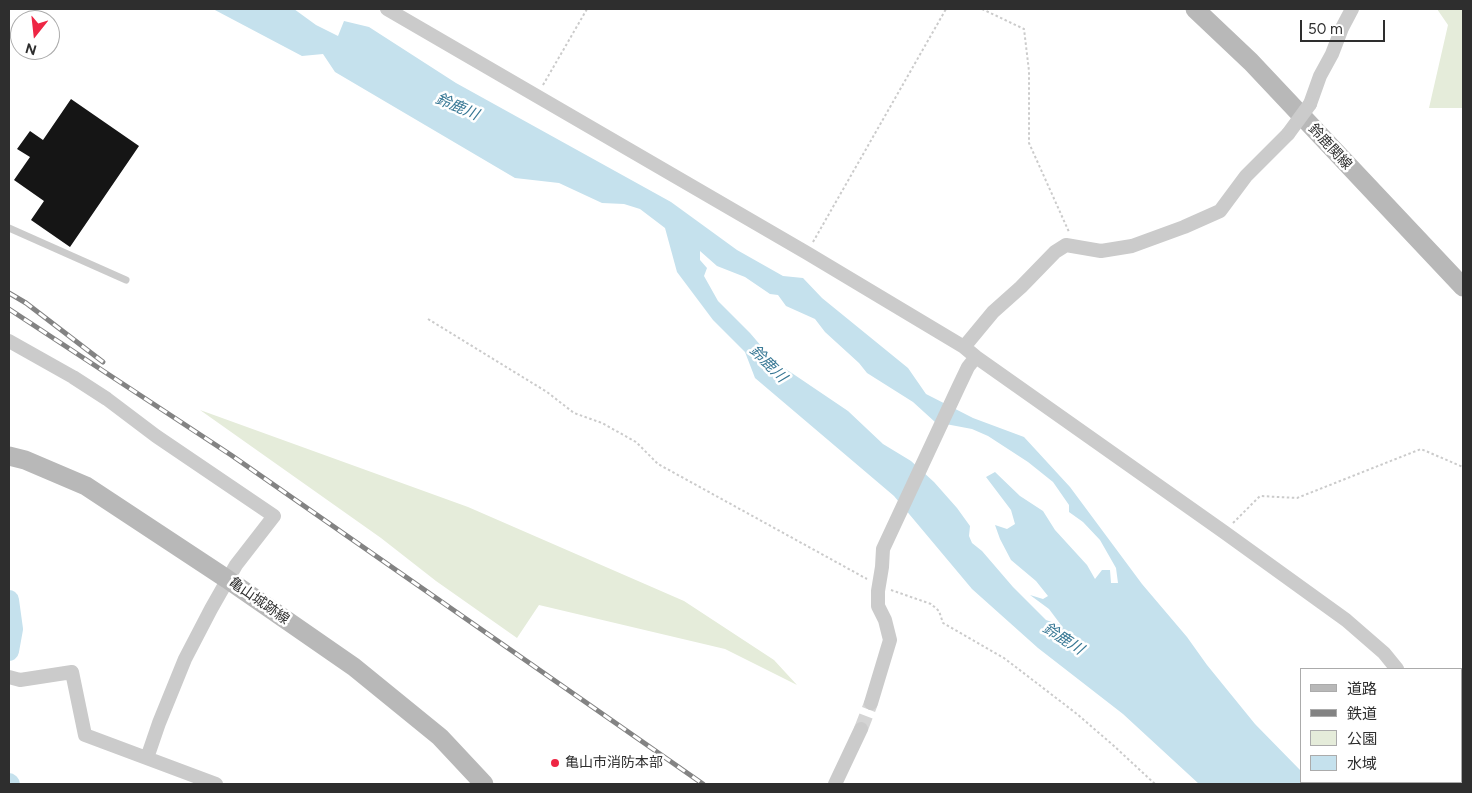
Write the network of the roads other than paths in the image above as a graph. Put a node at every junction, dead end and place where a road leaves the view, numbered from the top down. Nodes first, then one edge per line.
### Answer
1 (388, 9) edge
2 (1195, 9) edge
3 (1352, 9) edge
4 (9, 228) edge
5 (126, 280) dead end
6 (1463, 287) edge
7 (9, 341) edge
8 (964, 347) junction
9 (972, 362) junction
10 (9, 456) edge
11 (227, 579) junction
12 (1396, 668) edge
13 (10, 678) edge
14 (871, 703) tunnel mouth
15 (861, 729) tunnel mouth
16 (148, 758) junction
17 (216, 784) edge
18 (484, 784) edge
19 (836, 784) edge

1 - 8 street
2 - 6 main road, 鈴鹿関線
3 - 8 street, bridge
4 - 5 lane
7 - 11 street
8 - 9 street
9 - 12 street
9 - 14 street
10 - 11 main road, 亀山城跡線
11 - 16 street
11 - 18 main road, 亀山城跡線
13 - 16 street
15 - 19 street
16 - 17 street

